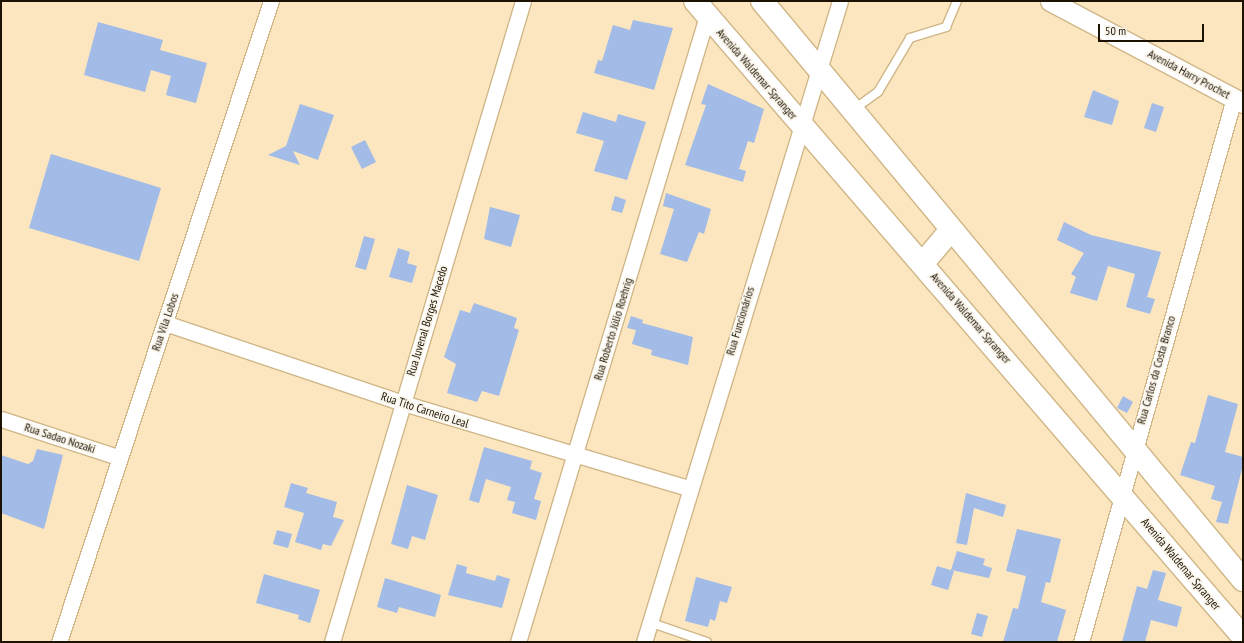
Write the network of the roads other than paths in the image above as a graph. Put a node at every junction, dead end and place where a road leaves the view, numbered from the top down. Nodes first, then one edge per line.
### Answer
1 (271, 1) edge
2 (523, 1) edge
3 (762, 1) edge
4 (840, 1) edge
5 (957, 1) edge
6 (1050, 1) edge
7 (701, 8) edge
8 (818, 71) junction
9 (1239, 100) edge
10 (851, 111) junction
11 (801, 125) junction
12 (950, 231) junction
13 (923, 263) junction
14 (165, 323) junction
15 (403, 403) junction
16 (1, 419) edge
17 (1134, 448) junction
18 (574, 456) junction
19 (118, 457) junction
20 (688, 488) junction
21 (1122, 494) junction
22 (1243, 580) edge
23 (649, 622) junction
24 (1243, 637) edge
25 (59, 642) edge
26 (332, 642) edge
27 (518, 642) edge
28 (644, 642) edge
29 (707, 642) edge
30 (1081, 642) edge

1 - 14 street, Rua Vila Lobos
2 - 15 street, Rua Juvenal Borges Macedo
3 - 8 main road
4 - 8 street, Rua Funcionários
5 - 10 lane
6 - 9 street, Avenida Harry Prochet
7 - 11 main road, Avenida Waldemar Spranger
7 - 18 street, Rua Roberto Júlio Roehrig
8 - 10 main road
8 - 11 street, Rua Funcionários
9 - 17 street, Rua Carlos da Costa Branco
10 - 12 main road
11 - 13 main road, Avenida Waldemar Spranger
11 - 20 street, Rua Funcionários
12 - 13 main road
12 - 17 main road
13 - 21 main road, Avenida Waldemar Spranger
14 - 15 street, Rua Tito Carneiro Leal
14 - 19 street, Rua Vila Lobos
15 - 18 street, Rua Tito Carneiro Leal
15 - 26 street, Rua Juvenal Borges Macedo
16 - 19 street, Rua Sadao Nozaki
17 - 21 street, Rua Carlos da Costa Branco
17 - 22 main road
18 - 20 street, Rua Tito Carneiro Leal
18 - 27 street, Rua Roberto Júlio Roehrig
19 - 25 street, Rua Vila Lobos
20 - 23 street, Rua Funcionários
21 - 24 main road, Avenida Waldemar Spranger
21 - 30 street, Rua Carlos da Costa Branco
23 - 28 street, Rua Funcionários
23 - 29 lane

